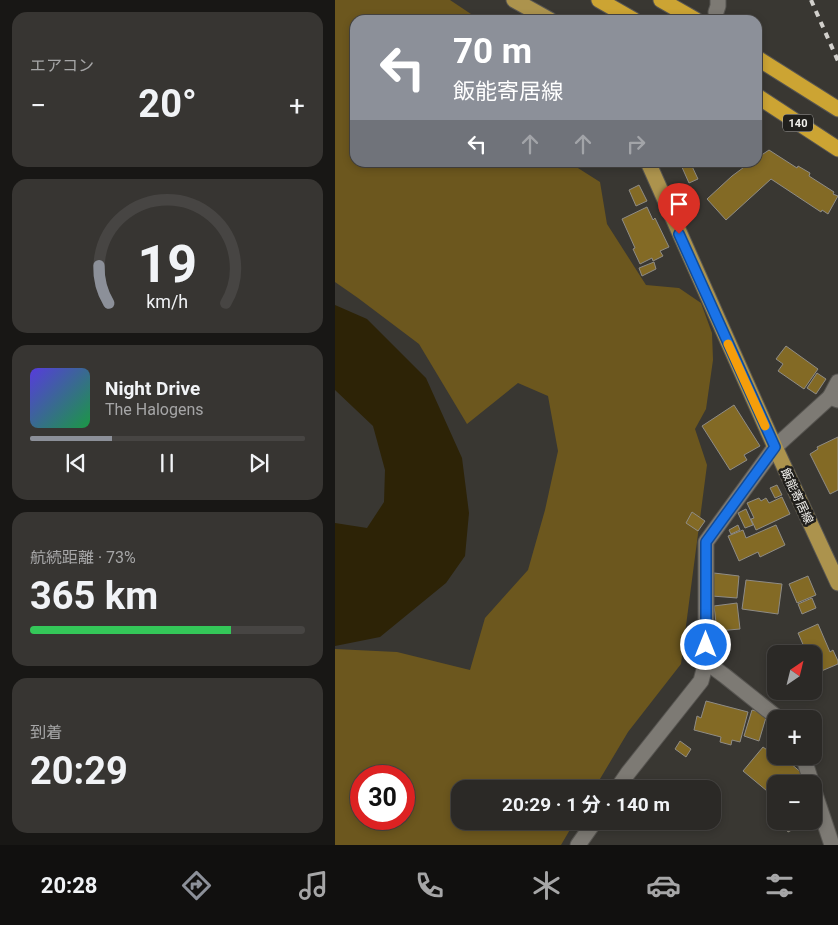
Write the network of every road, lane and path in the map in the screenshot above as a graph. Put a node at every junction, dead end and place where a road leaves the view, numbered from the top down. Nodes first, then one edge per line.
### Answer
1 (514, 0) edge
2 (599, 0) edge
3 (661, 0) edge
4 (540, 15) edge
5 (625, 15) edge
6 (687, 15) edge
7 (762, 61) edge
8 (762, 99) edge
9 (836, 108) edge
10 (838, 149) edge
11 (650, 167) edge
12 (838, 382) edge
13 (834, 399) edge
14 (775, 447) junction
15 (838, 583) edge
16 (705, 662) junction
17 (768, 710) edge
18 (623, 780) edge
19 (822, 814) edge
20 (589, 830) edge
21 (578, 845) edge
22 (833, 845) edge

1 - 4 main road
2 - 5 highway
3 - 6 highway
7 - 9 highway, 140
8 - 10 highway, 140
11 - 14 main road, 飯能寄居線
12 - 13 street
13 - 14 street
14 - 15 main road, 飯能寄居線
14 - 16 street
16 - 17 street
16 - 18 street
19 - 22 street
20 - 21 street

